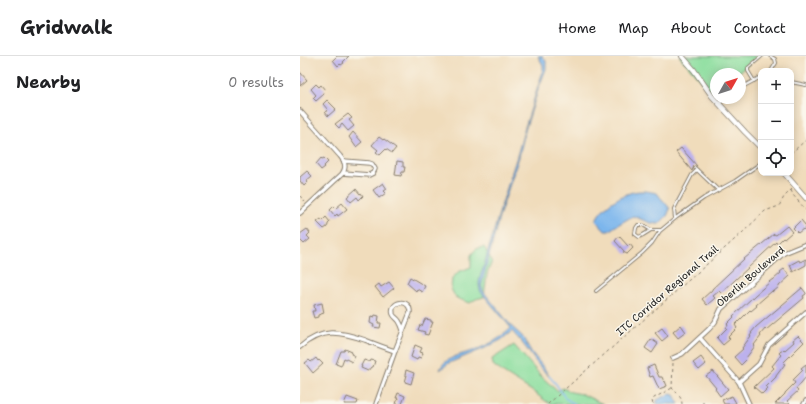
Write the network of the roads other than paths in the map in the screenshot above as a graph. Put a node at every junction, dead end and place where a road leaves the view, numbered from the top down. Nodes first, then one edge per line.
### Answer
1 (682, 56) edge
2 (762, 56) edge
3 (770, 56) edge
4 (773, 68) edge
5 (758, 79) edge
6 (754, 81) junction
7 (794, 83) edge
8 (746, 85) edge
9 (806, 85) edge
10 (710, 94) edge
11 (719, 104) edge
12 (300, 111) edge
13 (758, 145) edge
14 (343, 161) junction
15 (758, 165) edge
16 (344, 173) junction
17 (787, 176) edge
18 (718, 190) junction
19 (806, 198) edge
20 (300, 213) edge
21 (675, 218) junction
22 (651, 230) junction
23 (661, 230) junction
24 (806, 244) edge
25 (596, 291) dead end
26 (806, 312) edge
27 (403, 330) junction
28 (700, 338) junction
29 (300, 347) edge
30 (395, 351) junction
31 (674, 358) road end
32 (739, 382) junction
33 (806, 401) edge
34 (376, 404) edge
35 (749, 404) edge
36 (804, 404) edge

1 - 10 street
2 - 6 lane
3 - 4 lane
5 - 6 lane
6 - 8 lane
7 - 9 lane
11 - 13 street
12 - 14 street
14 - 16 street
14 - 16 street
15 - 18 lane
16 - 20 street
17 - 19 street
18 - 21 lane
18 - 21 lane
21 - 23 lane
22 - 22 lane
22 - 23 lane
23 - 25 lane
24 - 28 street, Oberlin Boulevard
26 - 32 street
27 - 27 street
27 - 30 street
28 - 31 street, Oberlin Boulevard
28 - 32 street
29 - 30 street
30 - 34 street
32 - 35 street
33 - 36 street

